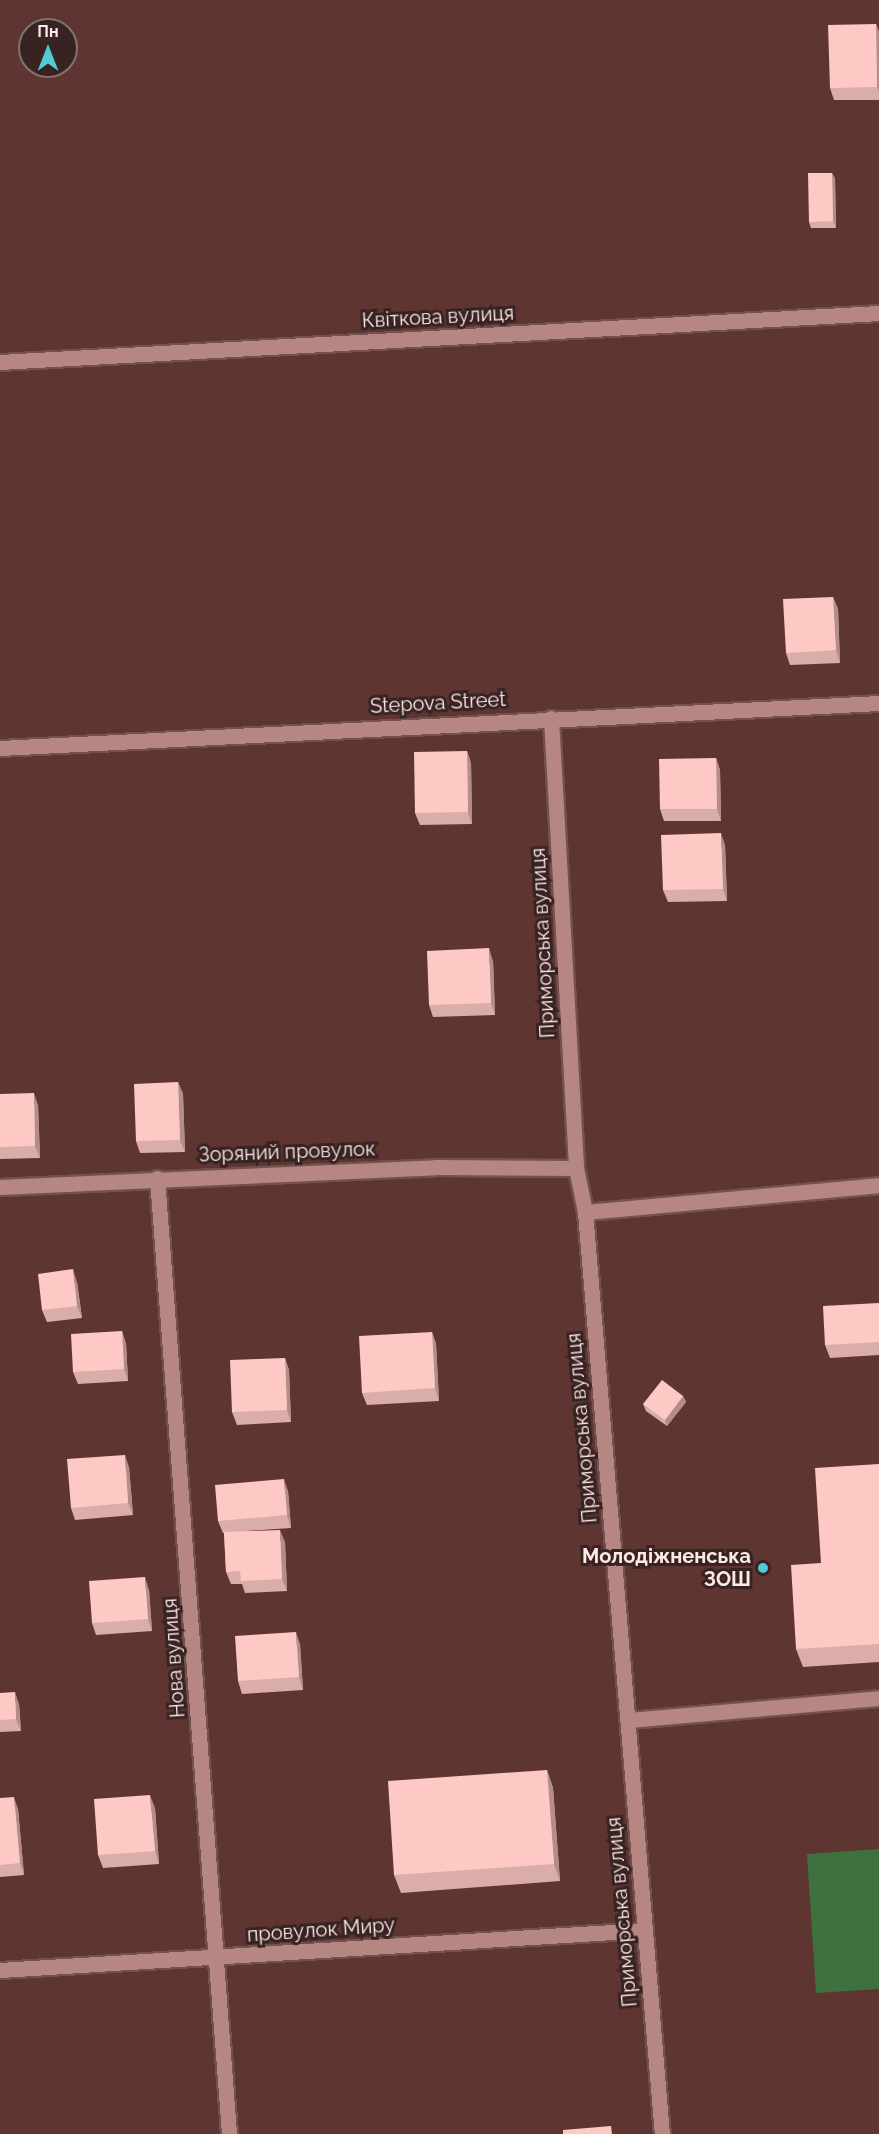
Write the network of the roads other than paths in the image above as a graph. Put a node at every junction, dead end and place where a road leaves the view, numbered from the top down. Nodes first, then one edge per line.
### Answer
1 (879, 313) edge
2 (0, 362) edge
3 (879, 702) edge
4 (551, 718) junction
5 (0, 748) edge
6 (576, 1168) junction
7 (157, 1178) junction
8 (879, 1185) edge
9 (0, 1187) edge
10 (585, 1212) junction
11 (879, 1698) edge
12 (628, 1720) junction
13 (645, 1930) junction
14 (218, 1958) junction
15 (0, 1970) edge
16 (229, 2134) edge
17 (662, 2134) edge

1 - 2 street, Квіткова вулиця
3 - 4 street, Stepova Street
4 - 5 street, Stepova Street
4 - 6 street, Приморська вулиця
6 - 7 street, Зоряний провулок
6 - 10 street, Приморська вулиця
7 - 9 street, Зоряний провулок
7 - 14 street, Нова вулиця
8 - 10 street
10 - 12 street, Приморська вулиця
11 - 12 street
12 - 13 street, Приморська вулиця
13 - 14 street, провулок Миру
13 - 17 street, Приморська вулиця
14 - 15 street, провулок Миру
14 - 16 street, Нова вулиця

